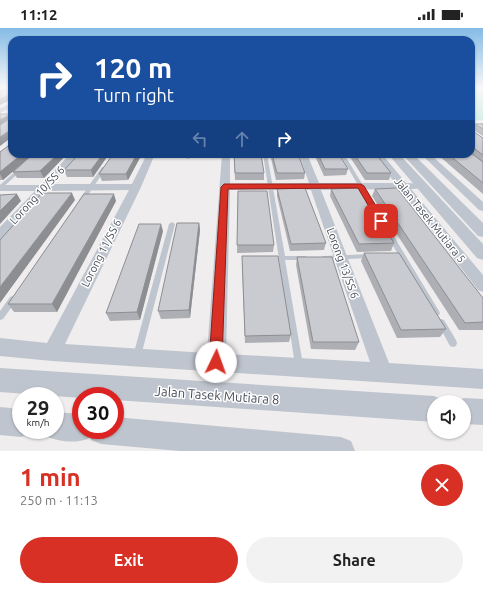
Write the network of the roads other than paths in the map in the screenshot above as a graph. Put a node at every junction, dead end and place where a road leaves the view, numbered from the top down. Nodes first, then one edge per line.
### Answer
1 (71, 158) edge
2 (149, 158) edge
3 (226, 158) edge
4 (266, 158) edge
5 (304, 158) edge
6 (344, 158) edge
7 (382, 158) edge
8 (396, 158) edge
9 (412, 158) edge
10 (429, 158) edge
11 (107, 165) edge
12 (22, 168) edge
13 (271, 186) junction
14 (315, 186) junction
15 (361, 186) junction
16 (413, 186) junction
17 (136, 187) junction
18 (224, 187) junction
19 (0, 188) edge
20 (44, 188) junction
21 (91, 188) junction
22 (77, 207) edge
23 (483, 208) edge
24 (172, 224) dead end
25 (483, 232) edge
26 (0, 235) edge
27 (483, 254) edge
28 (394, 255) edge
29 (402, 255) junction
30 (379, 256) edge
31 (283, 258) junction
32 (312, 258) edge
33 (319, 258) edge
34 (341, 258) junction
35 (483, 286) edge
36 (18, 291) edge
37 (0, 317) edge
38 (453, 343) dead end
39 (0, 347) edge
40 (52, 352) junction
41 (137, 357) junction
42 (216, 362) junction
43 (300, 368) junction
44 (383, 372) junction
45 (483, 379) edge
46 (0, 380) edge
47 (427, 409) edge
48 (471, 411) edge
49 (483, 412) edge
50 (0, 421) edge
51 (12, 422) edge
52 (124, 432) edge
53 (332, 451) edge

1 - 20 street, Lorong 10/SS 6
2 - 17 street, Lorong 11/SS 6
3 - 18 street
4 - 13 lane
5 - 14 street, Lorong 13/SS 6
6 - 15 lane
7 - 16 street, Jalan Tasek Mutiara 5
8 - 16 street, Jalan Tasek Mutiara 5
9 - 25 street
10 - 23 street
11 - 21 lane
12 - 19 lane
13 - 14 street
13 - 18 street
13 - 31 lane
14 - 15 street
14 - 34 street, Lorong 13/SS 6
15 - 16 street
15 - 29 lane
16 - 27 street, Jalan Tasek Mutiara 5
16 - 35 street, Jalan Tasek Mutiara 5
17 - 21 street
17 - 40 street, Lorong 11/SS 6
18 - 42 street
19 - 20 street
20 - 21 street
20 - 26 street, Lorong 10/SS 6
21 - 22 lane
24 - 41 lane
28 - 29 lane
29 - 38 lane
30 - 34 lane
31 - 32 lane
31 - 43 lane
33 - 34 lane
34 - 44 street, Lorong 13/SS 6
36 - 37 lane
39 - 40 street
40 - 41 street
41 - 42 street
42 - 43 street
43 - 44 street
44 - 45 street
46 - 47 street, Jalan Tasek Mutiara 8
48 - 49 street
50 - 51 street
52 - 53 street

